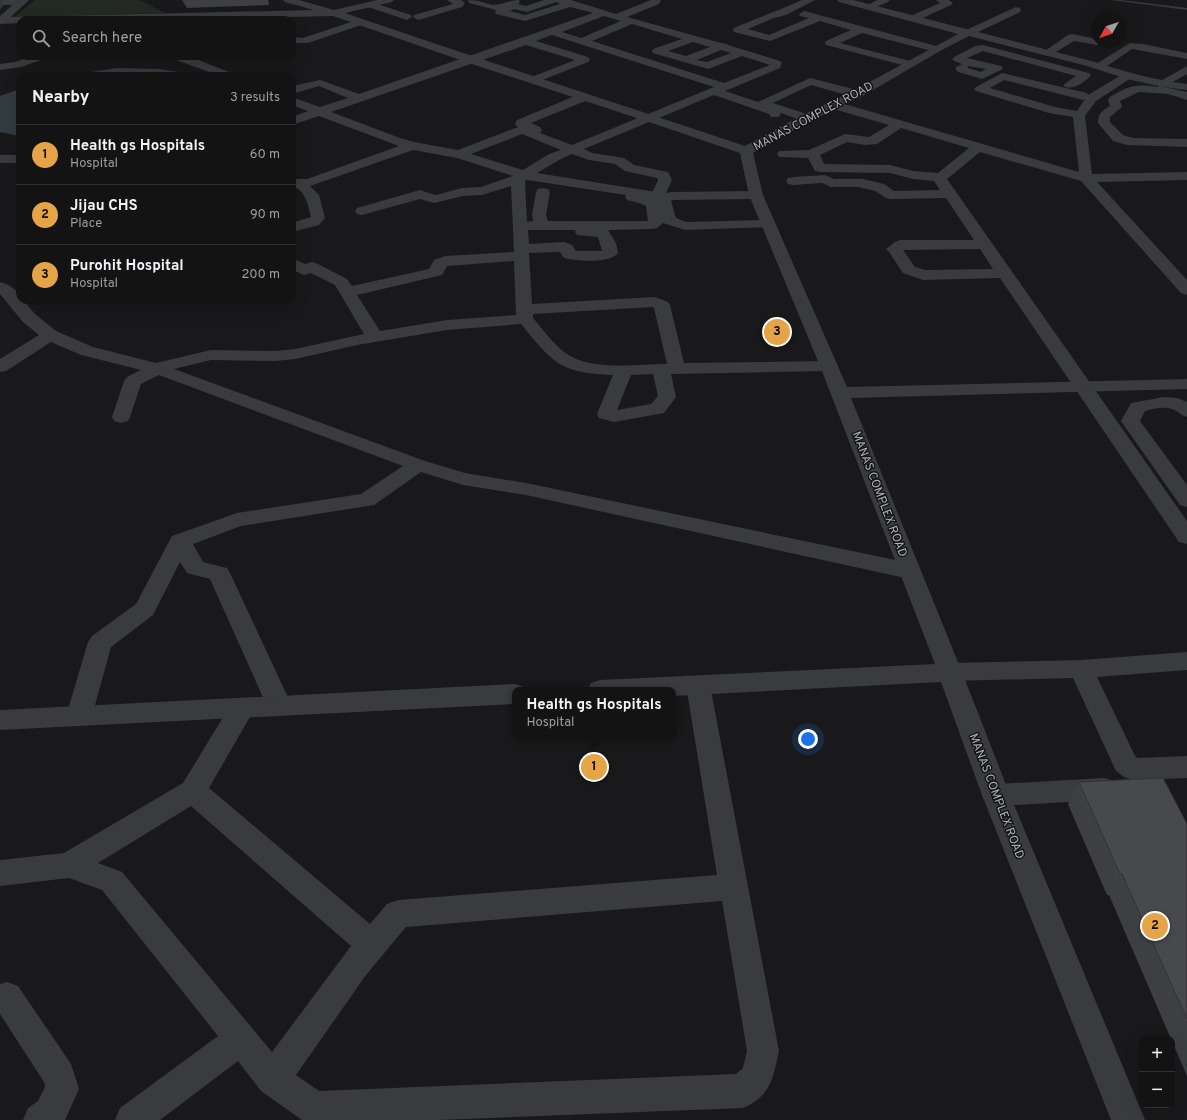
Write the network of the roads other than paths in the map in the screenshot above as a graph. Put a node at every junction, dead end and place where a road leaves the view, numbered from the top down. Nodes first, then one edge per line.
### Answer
1 (23, 0) edge
2 (288, 0) edge
3 (389, 0) edge
4 (452, 0) edge
5 (473, 0) edge
6 (521, 0) edge
7 (810, 0) edge
8 (842, 0) edge
9 (885, 0) edge
10 (941, 0) edge
11 (0, 2) edge
12 (561, 2) edge
13 (658, 3) edge
14 (371, 5) junction
15 (595, 6) junction
16 (869, 7) junction
17 (1016, 10) dead end
18 (785, 12) junction
19 (334, 13) junction
20 (288, 16) edge
21 (407, 17) dead end
22 (418, 17) dead end
23 (623, 19) junction
24 (912, 19) junction
25 (0, 20) edge
26 (16, 20) edge
27 (815, 20) junction
28 (360, 22) junction
29 (862, 29) junction
30 (734, 31) dead end
31 (552, 32) junction
32 (968, 33) junction
33 (1080, 34) dead end
34 (1091, 36) edge
35 (296, 40) edge
36 (688, 40) junction
37 (765, 40) dead end
38 (526, 41) junction
39 (1091, 41) edge
40 (581, 42) junction
41 (716, 47) junction
42 (1117, 48) edge
43 (558, 51) junction
44 (1048, 53) junction
45 (744, 54) junction
46 (936, 55) junction
47 (1187, 56) edge
48 (539, 58) dead end
49 (32, 60) edge
50 (188, 60) edge
51 (470, 60) junction
52 (949, 63) dead end
53 (910, 64) junction
54 (1096, 65) junction
55 (0, 67) edge
56 (962, 67) junction
57 (1000, 69) junction
58 (1187, 69) edge
59 (974, 70) dead end
60 (220, 72) edge
61 (1127, 76) junction
62 (1034, 77) dead end
63 (744, 78) junction
64 (533, 80) junction
65 (1090, 82) dead end
66 (1163, 84) junction
67 (296, 89) edge
68 (718, 89) junction
69 (1073, 89) junction
70 (1186, 91) edge
71 (857, 94) junction
72 (584, 97) junction
73 (359, 98) junction
74 (296, 102) edge
75 (1089, 103) junction
76 (834, 105) junction
77 (1048, 109) junction
78 (1112, 111) junction
79 (319, 112) junction
80 (784, 114) dead end
81 (650, 118) junction
82 (767, 118) dead end
83 (804, 119) junction
84 (296, 120) edge
85 (889, 127) junction
86 (773, 136) junction
87 (704, 137) junction
88 (495, 140) junction
89 (1187, 142) edge
90 (412, 146) junction
91 (511, 147) dead end
92 (576, 147) junction
93 (978, 147) junction
94 (746, 151) junction
95 (465, 152) junction
96 (784, 154) dead end
97 (813, 154) junction
98 (0, 159) edge
99 (16, 159) edge
100 (506, 165) dead end
101 (823, 173) junction
102 (921, 176) junction
103 (1187, 176) edge
104 (942, 177) junction
105 (1086, 178) junction
106 (520, 181) junction
107 (793, 181) dead end
108 (296, 183) edge
109 (543, 192) junction
110 (950, 194) junction
111 (756, 195) junction
112 (931, 195) junction
113 (362, 211) dead end
114 (768, 224) junction
115 (541, 225) junction
116 (296, 227) edge
117 (521, 229) junction
118 (522, 253) junction
119 (978, 256) junction
120 (296, 265) edge
121 (1004, 273) junction
122 (0, 287) edge
123 (1187, 290) edge
124 (348, 292) junction
125 (16, 299) edge
126 (22, 304) edge
127 (525, 314) junction
128 (50, 336) junction
129 (375, 337) junction
130 (829, 366) junction
131 (0, 367) edge
132 (158, 369) junction
133 (669, 369) junction
134 (624, 370) junction
135 (1186, 386) edge
136 (1086, 392) junction
137 (840, 393) junction
138 (1187, 411) edge
139 (1134, 414) junction
140 (121, 416) dead end
141 (418, 465) junction
142 (1187, 500) edge
143 (1187, 537) edge
144 (180, 541) junction
145 (910, 571) junction
146 (1187, 661) edge
147 (1081, 669) junction
148 (950, 672) junction
149 (698, 685) junction
150 (659, 687) edge
151 (512, 694) edge
152 (279, 706) junction
153 (242, 708) junction
154 (78, 716) junction
155 (0, 720) edge
156 (1187, 767) edge
157 (193, 791) junction
158 (1165, 793) edge
159 (996, 795) junction
160 (69, 865) junction
161 (0, 873) edge
162 (734, 887) junction
163 (372, 945) junction
164 (7, 998) dead end
165 (241, 1040) junction
166 (273, 1079) junction
167 (51, 1118) edge
168 (132, 1120) edge
169 (1128, 1120) edge

1 - 11 street
1 - 25 street
2 - 19 street
3 - 14 street
4 - 22 street
5 - 6 street
7 - 18 street
8 - 16 street
9 - 16 street
10 - 24 street
12 - 15 street
13 - 23 street
14 - 19 street
14 - 21 street
15 - 23 street
15 - 31 street
16 - 24 street
17 - 32 street, MANAS COMPLEX ROAD
18 - 27 street
18 - 27 street
19 - 20 street
19 - 28 street
23 - 36 street
23 - 40 street
24 - 32 street
25 - 26 street
27 - 29 street
28 - 35 street
28 - 51 street
29 - 46 street
29 - 53 street
30 - 41 street
31 - 38 street
31 - 40 street
32 - 44 street
32 - 46 street, MANAS COMPLEX ROAD
33 - 34 street
36 - 41 street
36 - 41 street
37 - 41 street
38 - 43 street
38 - 51 street
39 - 44 street
40 - 68 street
41 - 45 street
41 - 45 street
42 - 54 street
43 - 48 street
43 - 64 street
44 - 54 street
45 - 63 street
45 - 63 street
46 - 53 street, MANAS COMPLEX ROAD
47 - 54 street
49 - 55 street
50 - 60 street
51 - 64 street
51 - 73 street
52 - 56 street
53 - 71 street, MANAS COMPLEX ROAD
54 - 61 street
56 - 57 street
56 - 59 street
57 - 62 street
57 - 69 street
57 - 69 street
58 - 66 street
61 - 66 street
61 - 75 street
63 - 68 street
64 - 72 street
65 - 69 street
66 - 70 street
67 - 73 street
68 - 81 street
68 - 82 street
69 - 75 street
69 - 77 street
69 - 77 street
70 - 78 street
71 - 76 street, MANAS COMPLEX ROAD
71 - 83 street
72 - 81 street
72 - 92 street
73 - 79 street
74 - 79 street
75 - 77 street
75 - 78 street
75 - 105 street
76 - 83 street, MANAS COMPLEX ROAD
76 - 85 street
78 - 89 street
79 - 84 street
79 - 90 street
80 - 83 street
81 - 87 street
81 - 92 street
83 - 86 street, MANAS COMPLEX ROAD
85 - 93 street
85 - 97 street
86 - 87 street
86 - 94 street, MANAS COMPLEX ROAD
87 - 94 street
88 - 91 street
88 - 92 street
88 - 95 street
90 - 95 street
90 - 108 street
92 - 106 street
92 - 106 street
93 - 104 street
93 - 105 street
94 - 111 street, MANAS COMPLEX ROAD
95 - 100 street
95 - 106 street
96 - 97 street
97 - 101 street
98 - 99 street
101 - 102 street
101 - 107 street
101 - 112 street
102 - 104 street
102 - 112 street
103 - 105 street
104 - 110 street
105 - 123 street
106 - 109 street
106 - 113 street
106 - 117 street
108 - 116 street
109 - 115 street
109 - 115 street
110 - 112 street
110 - 119 street
111 - 114 street, MANAS COMPLEX ROAD
111 - 114 street
114 - 130 street, MANAS COMPLEX ROAD
115 - 117 street
117 - 118 street
117 - 118 street
118 - 124 street
118 - 127 street
119 - 121 street
119 - 121 street
120 - 124 street
121 - 136 street
122 - 125 street
124 - 129 street
126 - 128 street
127 - 129 street
127 - 133 street
127 - 134 street
128 - 131 street
128 - 132 street
129 - 132 street
130 - 133 street
130 - 137 street, MANAS COMPLEX ROAD
132 - 140 street
132 - 141 street
133 - 134 street
133 - 134 street
135 - 136 street
136 - 137 street
136 - 139 street
136 - 143 street
137 - 145 street, MANAS COMPLEX ROAD
138 - 139 street
139 - 142 street
141 - 144 street
141 - 145 street
144 - 152 street
144 - 154 street
145 - 148 street, MANAS COMPLEX ROAD
146 - 147 street
147 - 148 street
147 - 156 street
148 - 149 street
148 - 159 street, MANAS COMPLEX ROAD
149 - 150 street
149 - 162 street
151 - 152 street
152 - 153 street
153 - 154 street
153 - 157 street
154 - 155 street
157 - 160 street
157 - 163 street
158 - 159 street
159 - 169 street, MANAS COMPLEX ROAD
160 - 161 street
160 - 165 street
162 - 163 street
162 - 166 street
163 - 166 street
164 - 167 street
165 - 166 street
165 - 168 street

